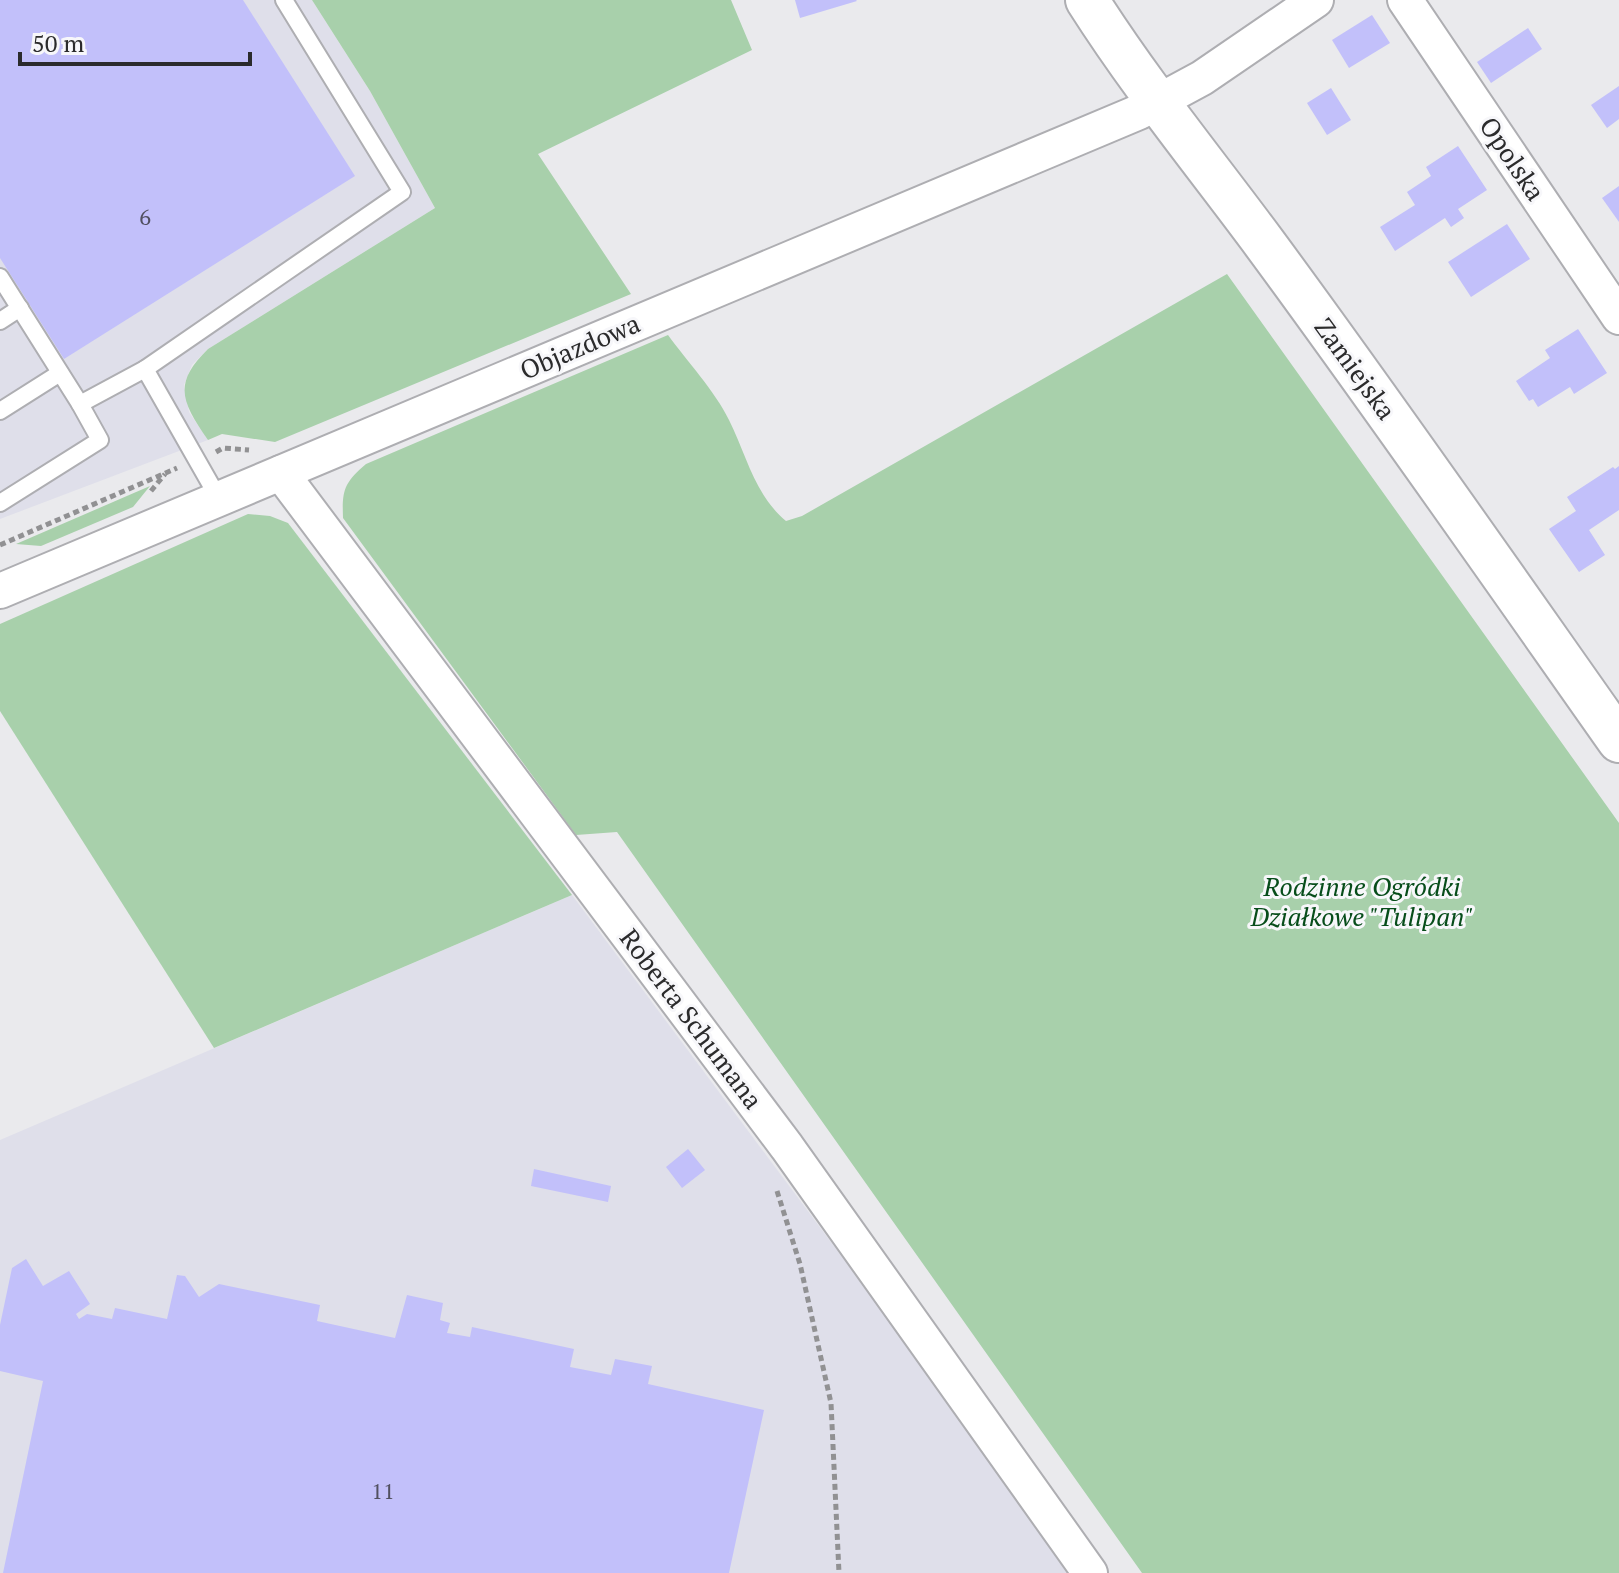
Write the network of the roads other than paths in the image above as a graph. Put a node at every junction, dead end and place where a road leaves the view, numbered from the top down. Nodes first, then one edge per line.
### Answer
1 (284, 0) edge
2 (1087, 0) edge
3 (1316, 0) edge
4 (1405, 0) edge
5 (1159, 101) junction
6 (0, 277) edge
7 (20, 308) junction
8 (1619, 317) edge
9 (0, 321) edge
10 (145, 369) junction
11 (60, 373) junction
12 (80, 404) junction
13 (0, 411) edge
14 (281, 473) junction
15 (219, 499) junction
16 (0, 503) edge
17 (1, 589) edge
18 (1619, 741) edge
19 (1090, 1573) edge

1 - 10 lane
2 - 5 street, Zamiejska
3 - 5 street, Objazdowa
4 - 8 street, Opolska
5 - 14 street, Objazdowa
5 - 18 street, Zamiejska
6 - 7 lane
7 - 9 lane
7 - 11 lane
10 - 12 lane
10 - 15 lane
11 - 12 lane
11 - 13 lane
12 - 16 lane
14 - 15 street, Objazdowa
14 - 19 street, Roberta Schumana
15 - 17 street, Objazdowa

